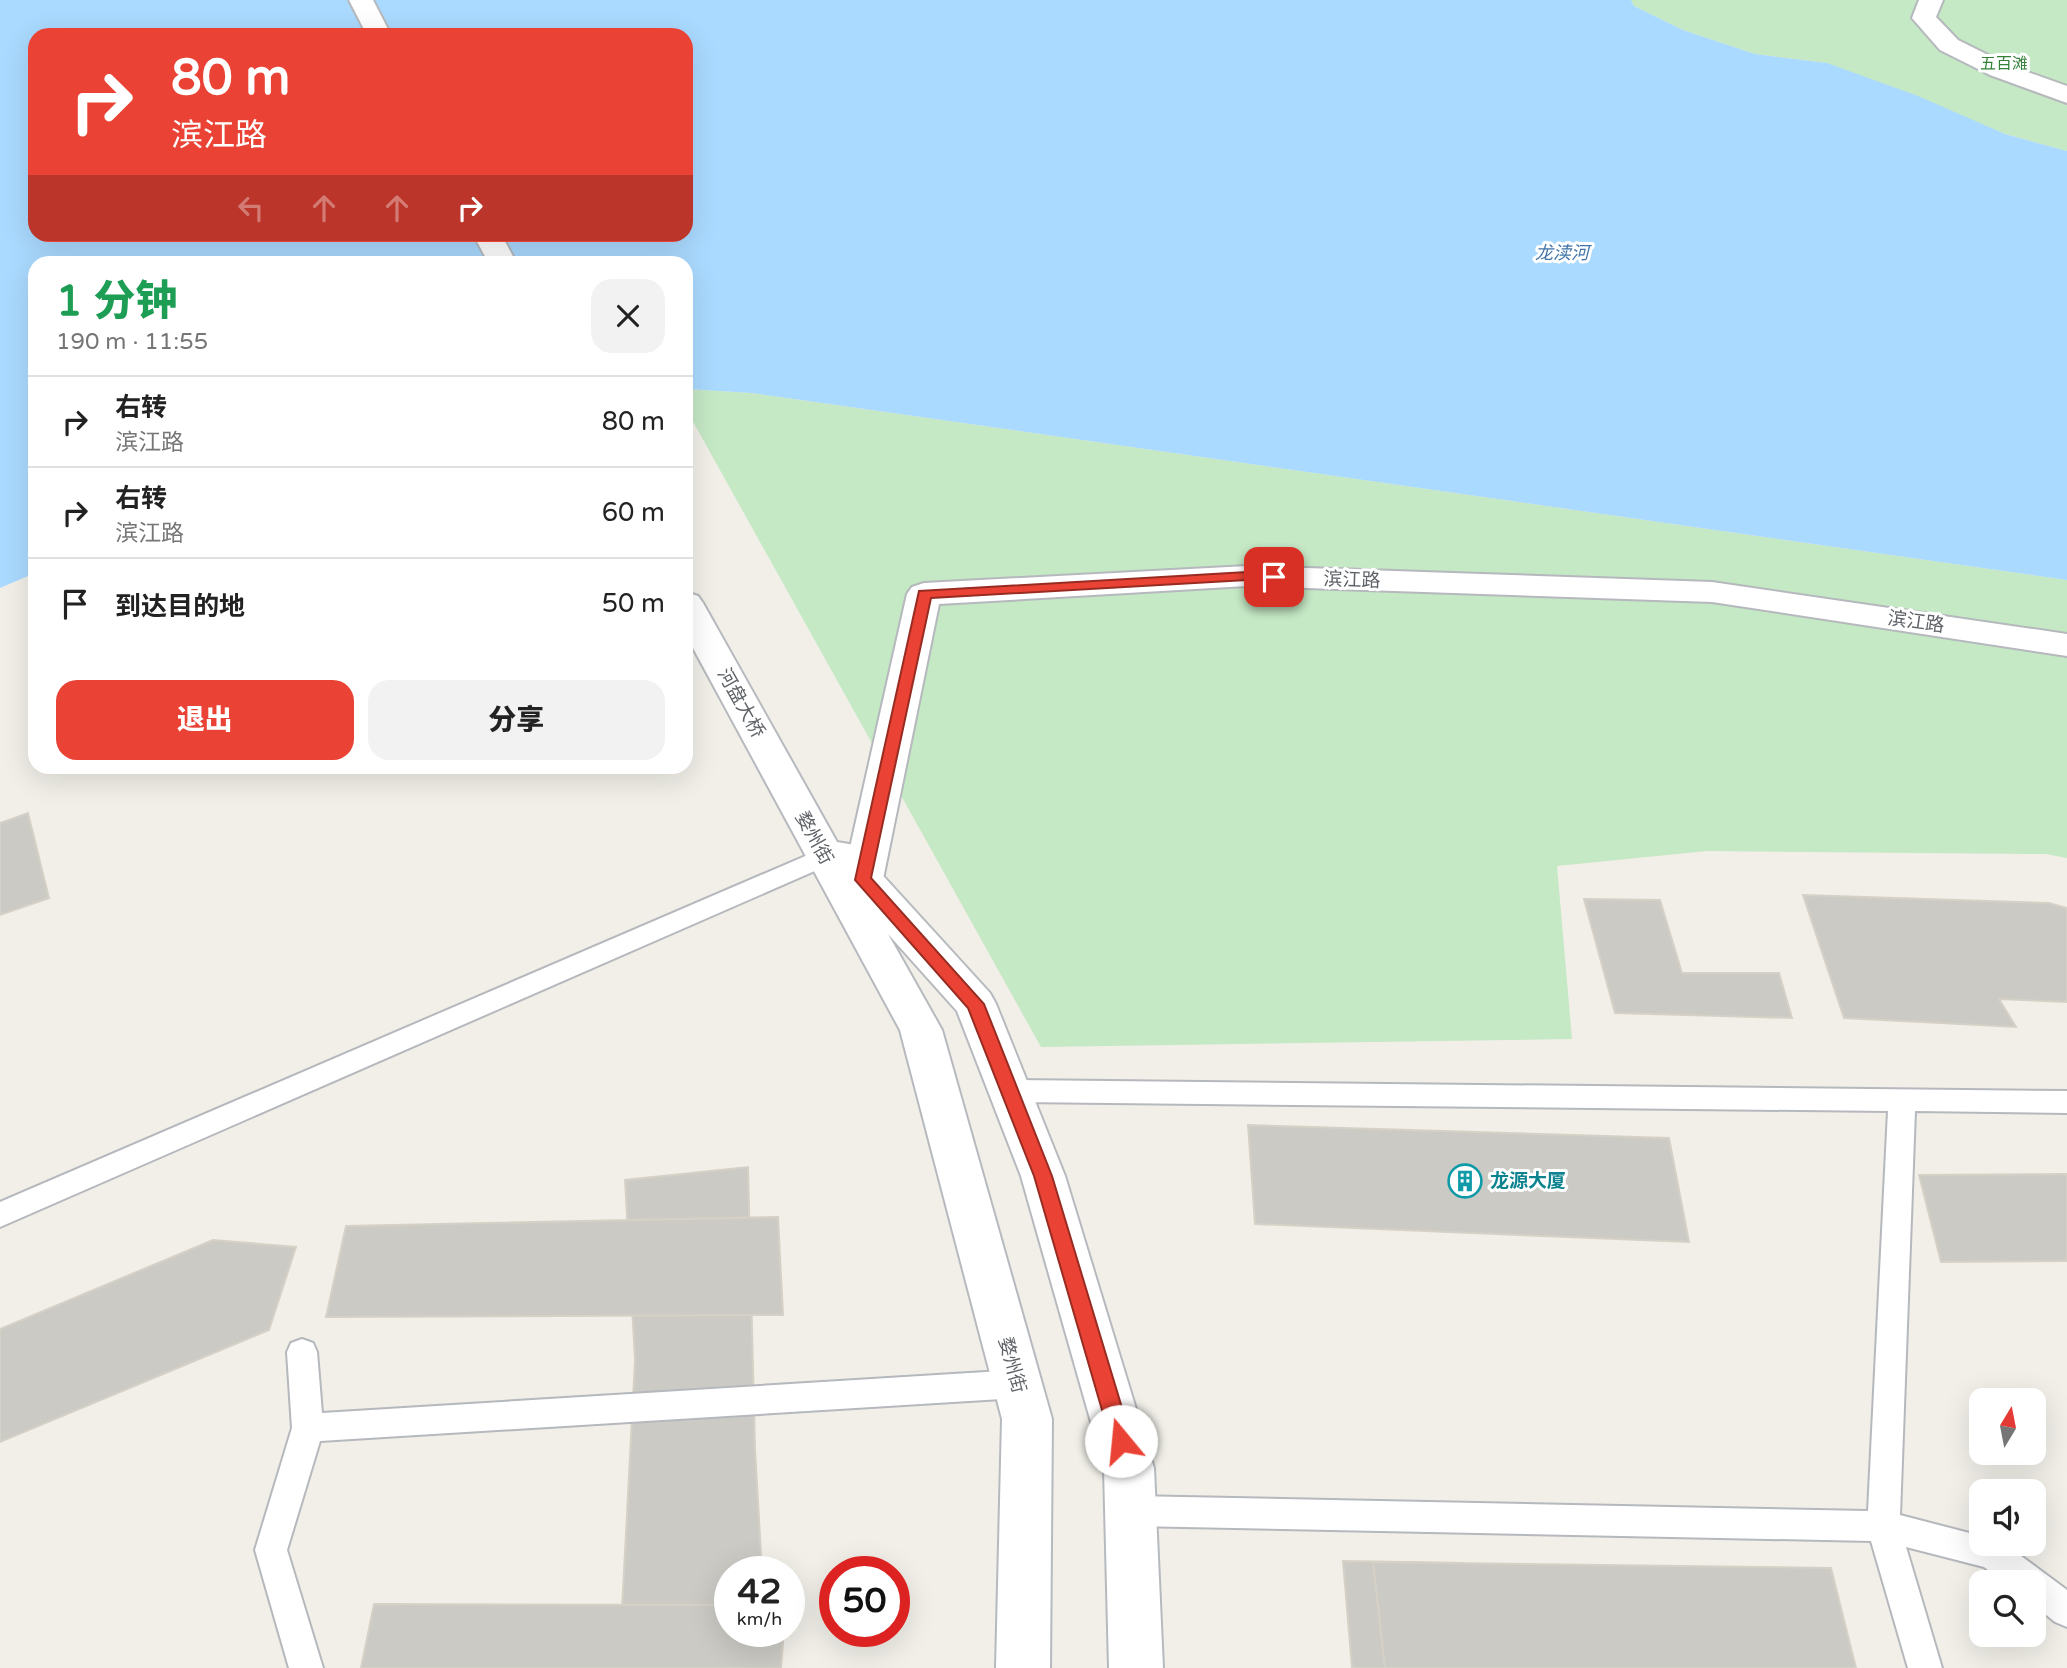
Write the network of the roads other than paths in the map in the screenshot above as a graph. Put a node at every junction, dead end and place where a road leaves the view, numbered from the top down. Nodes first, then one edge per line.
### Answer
1 (360, 0) edge
2 (1931, 0) edge
3 (375, 28) edge
4 (2067, 95) edge
5 (693, 616) edge
6 (2067, 645) edge
7 (795, 804) junction
8 (824, 857) junction
9 (863, 880) junction
10 (1009, 1091) junction
11 (1902, 1101) junction
12 (2067, 1102) edge
13 (0, 1215) edge
14 (302, 1352) dead end
15 (1017, 1384) junction
16 (308, 1428) junction
17 (1132, 1511) junction
18 (1883, 1527) junction
19 (2014, 1570) edge
20 (2046, 1595) edge
21 (2067, 1611) edge
22 (306, 1668) edge
23 (1023, 1668) edge
24 (1136, 1668) edge
25 (1925, 1668) edge

1 - 3 main road
2 - 4 main road
5 - 7 main road, 河盘大桥
6 - 9 main road, 滨江路
7 - 8 main road, 婺州街
7 - 9 main road, 婺州街
8 - 13 lane
8 - 15 main road, 婺州街
9 - 10 main road, 婺州街
10 - 11 lane
10 - 17 main road, 婺州街
11 - 12 lane
11 - 18 lane
14 - 16 lane
15 - 16 lane
15 - 23 main road, 婺州街
16 - 22 lane
17 - 18 lane
17 - 24 main road, 婺州街
18 - 19 lane
18 - 25 lane
20 - 21 lane

